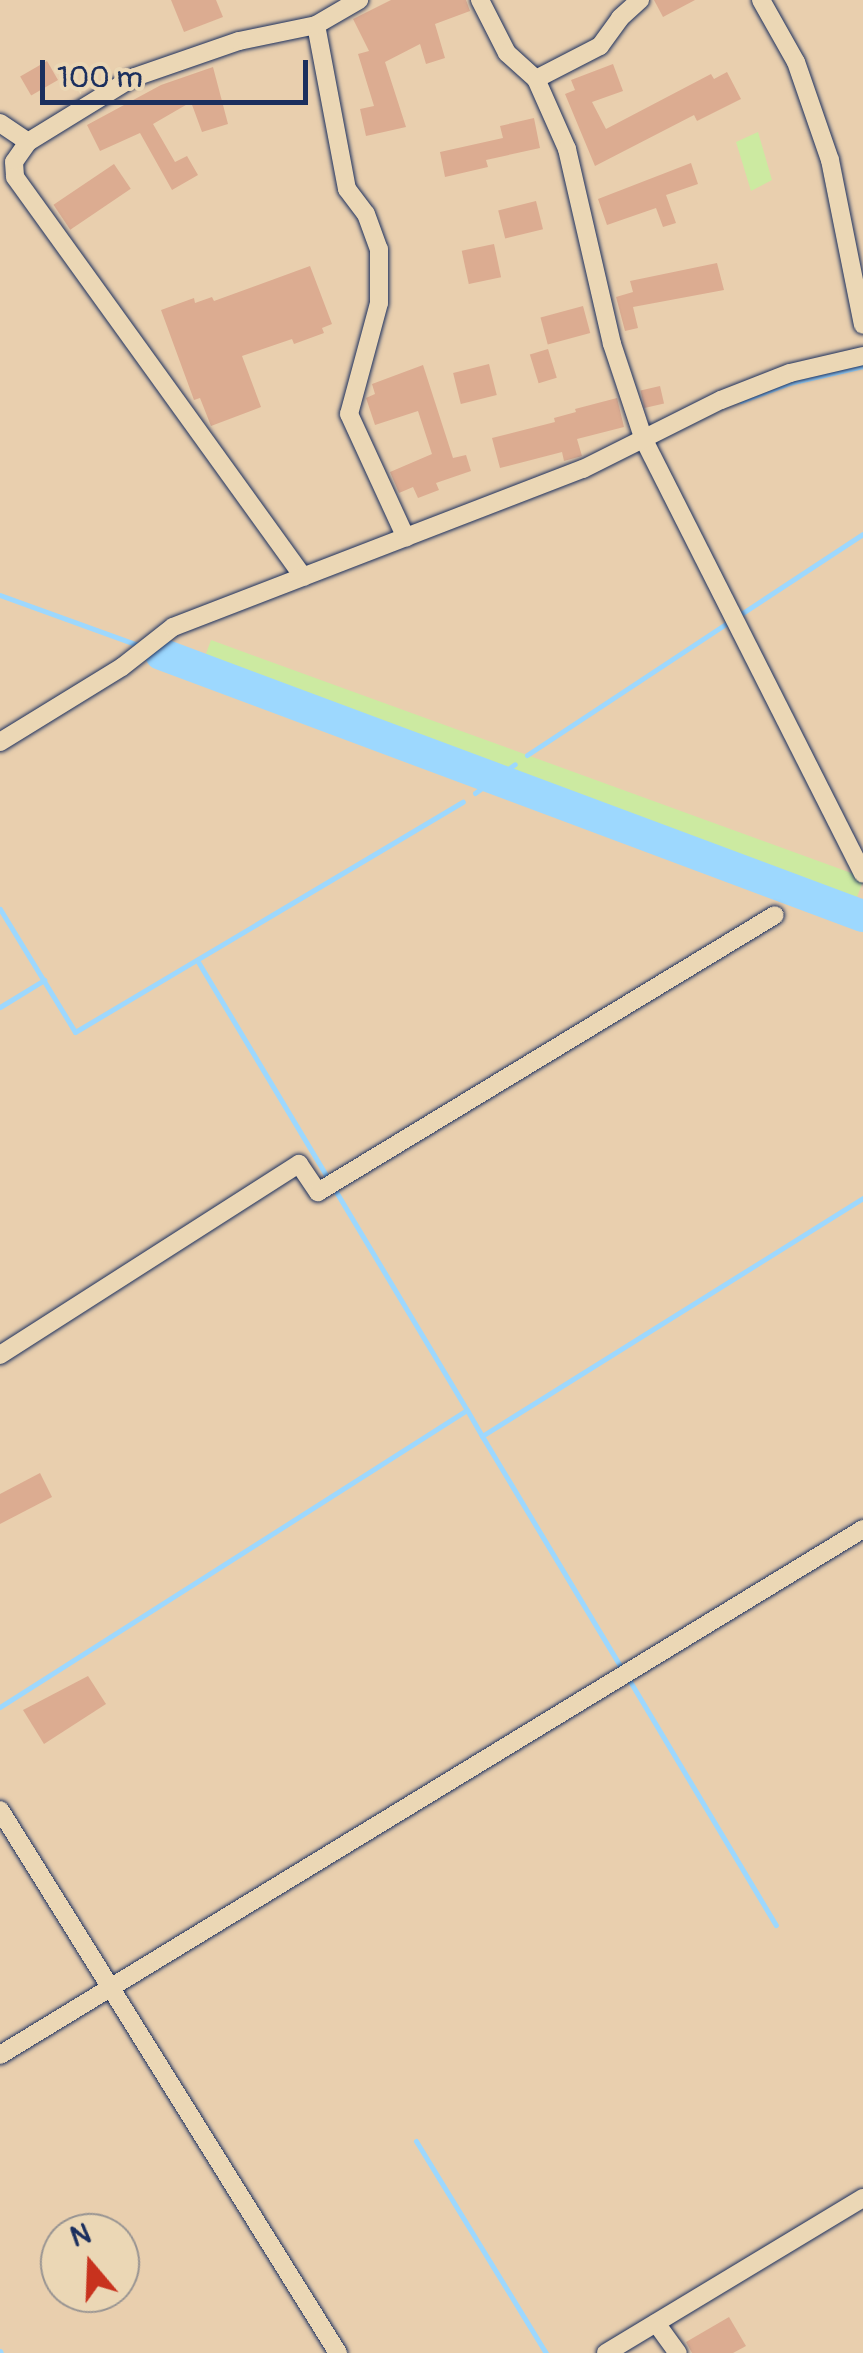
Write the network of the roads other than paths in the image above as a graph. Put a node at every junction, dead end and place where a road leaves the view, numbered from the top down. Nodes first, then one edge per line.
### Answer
1 (359, 0) edge
2 (480, 0) edge
3 (640, 0) edge
4 (762, 0) edge
5 (316, 26) junction
6 (536, 79) junction
7 (0, 122) edge
8 (28, 142) junction
9 (863, 325) edge
10 (863, 356) edge
11 (644, 440) junction
12 (406, 538) junction
13 (304, 577) junction
14 (0, 742) edge
15 (863, 874) edge
16 (775, 915) dead end
17 (0, 1355) edge
18 (863, 1529) edge
19 (0, 1810) edge
20 (110, 1989) junction
21 (0, 2055) edge
22 (863, 2198) edge
23 (656, 2323) junction
24 (338, 2353) edge
25 (606, 2353) edge
26 (678, 2353) edge

1 - 5 street
2 - 6 street
3 - 6 street
4 - 9 street
5 - 8 street
5 - 12 street
6 - 11 street
7 - 8 street
8 - 13 street
10 - 11 street
11 - 12 street
11 - 15 street
12 - 13 street
13 - 14 street
16 - 17 street
18 - 20 street
19 - 20 street
20 - 21 street
20 - 24 street
22 - 23 street
23 - 25 street
23 - 26 street

